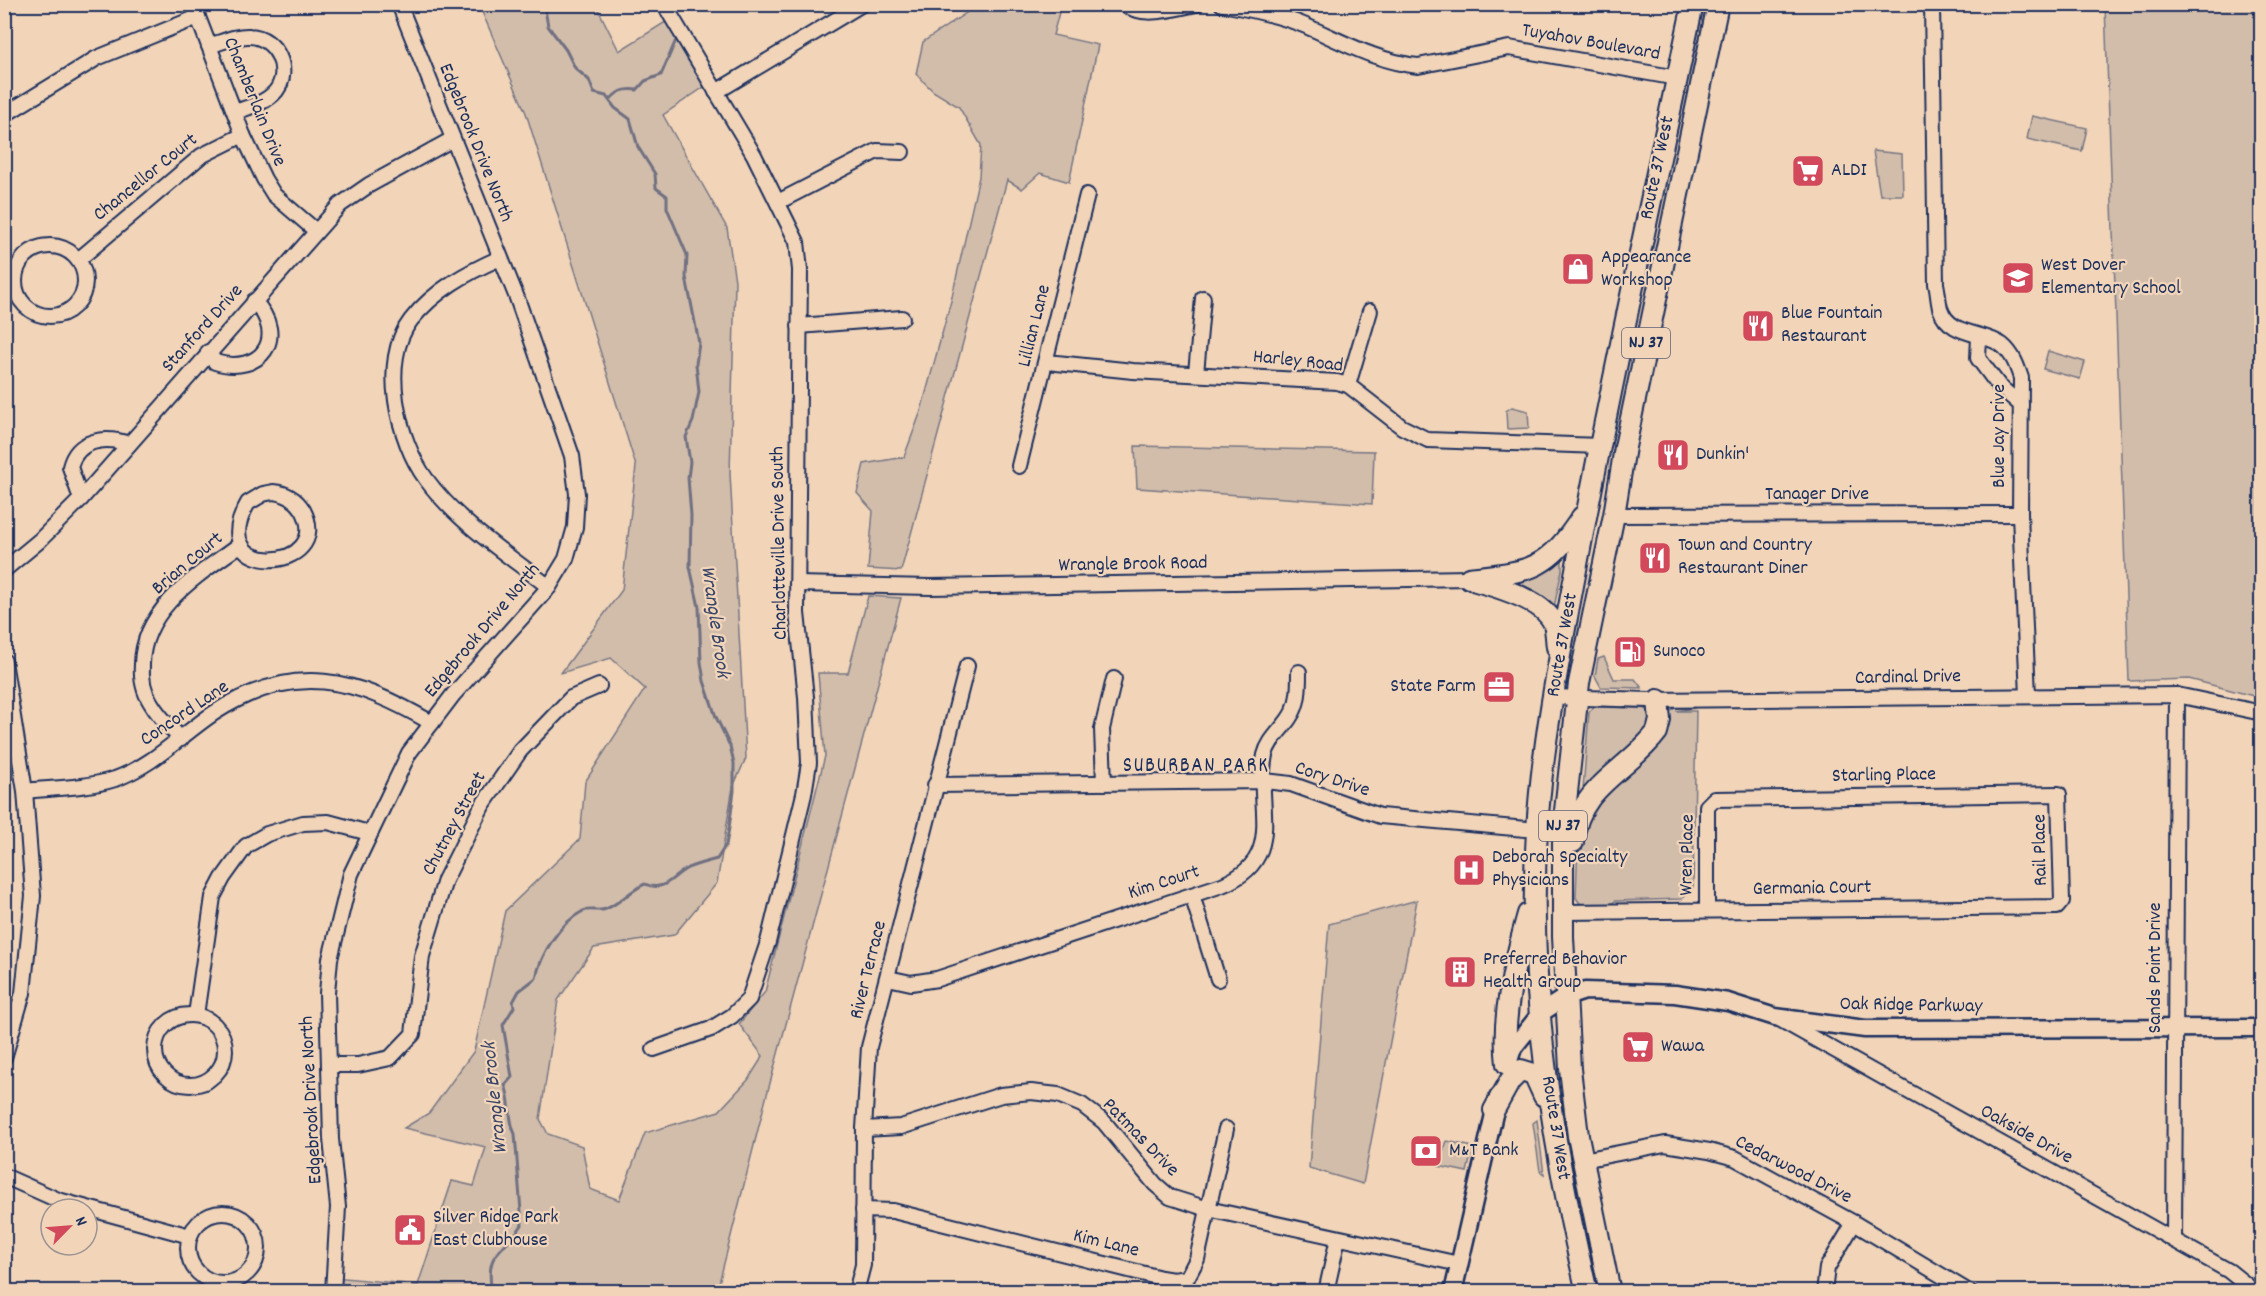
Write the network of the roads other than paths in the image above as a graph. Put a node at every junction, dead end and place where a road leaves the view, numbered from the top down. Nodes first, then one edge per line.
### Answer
1 (399, 4) edge
2 (664, 4) edge
3 (862, 4) edge
4 (1125, 4) edge
5 (1197, 4) edge
6 (1222, 4) edge
7 (1693, 4) edge
8 (1718, 4) edge
9 (1932, 4) edge
10 (196, 11) edge
11 (209, 46) junction
12 (1677, 78) junction
13 (716, 93) junction
14 (236, 112) junction
15 (4, 116) edge
16 (243, 135) junction
17 (452, 140) junction
18 (902, 152) dead end
19 (1087, 195) dead end
20 (778, 202) junction
21 (316, 231) junction
22 (500, 258) junction
23 (78, 260) junction
24 (1203, 298) dead end
25 (254, 301) junction
26 (1370, 311) dead end
27 (902, 318) dead end
28 (799, 326) junction
29 (1979, 337) junction
30 (208, 352) junction
31 (1047, 362) junction
32 (1196, 373) junction
33 (1348, 385) junction
34 (2021, 405) junction
35 (129, 444) junction
36 (1600, 446) junction
37 (1019, 466) dead end
38 (81, 499) junction
39 (1587, 510) junction
40 (2020, 514) junction
41 (1614, 515) junction
42 (241, 544) junction
43 (4, 570) edge
44 (1469, 578) junction
45 (797, 584) junction
46 (549, 587) junction
47 (4, 661) edge
48 (1559, 662) junction
49 (967, 666) dead end
50 (1299, 672) dead end
51 (1114, 679) dead end
52 (599, 686) dead end
53 (2028, 696) junction
54 (2177, 696) junction
55 (1553, 697) junction
56 (1577, 699) junction
57 (1658, 700) junction
58 (2262, 713) edge
59 (432, 723) junction
60 (181, 739) junction
61 (1265, 781) junction
62 (1104, 783) junction
63 (935, 785) junction
64 (24, 791) junction
65 (2058, 794) joint
66 (1710, 801) joint
67 (1537, 830) junction
68 (369, 833) junction
69 (1536, 889) junction
70 (1192, 895) junction
71 (2061, 905) joint
72 (1562, 908) junction
73 (1707, 910) junction
74 (888, 978) junction
75 (1218, 979) dead end
76 (1564, 998) junction
77 (1541, 1013) junction
78 (196, 1015) junction
79 (1775, 1017) junction
80 (2262, 1028) edge
81 (2175, 1029) junction
82 (654, 1049) dead end
83 (4, 1058) edge
84 (1508, 1064) junction
85 (329, 1065) junction
86 (1494, 1110) junction
87 (1551, 1113) junction
88 (864, 1129) junction
89 (1226, 1129) dead end
90 (1583, 1160) junction
91 (4, 1176) edge
92 (1208, 1209) junction
93 (863, 1210) junction
94 (1854, 1223) junction
95 (190, 1236) junction
96 (1338, 1238) junction
97 (2174, 1240) junction
98 (1459, 1264) junction
99 (333, 1292) edge
100 (856, 1292) edge
101 (1326, 1292) edge
102 (1453, 1292) edge
103 (1587, 1292) edge
104 (1610, 1292) edge
105 (1824, 1292) edge
106 (1969, 1292) edge
107 (2255, 1292) edge

1 - 17 street, Edgebrook Drive North
2 - 13 street, Charlotteville Drive South
3 - 13 street
4 - 5 street
6 - 12 street, Tuyahov Boulevard
7 - 12 highway, Route 37 West / NJ 37
8 - 41 highway, Route 37 West / NJ 37
9 - 29 street, Blue Jay Drive
10 - 11 street, Chamberlain Drive
10 - 15 street
11 - 14 street, Chamberlain Drive
11 - 14 street
12 - 36 highway, Route 37 West / NJ 37
13 - 20 street, Charlotteville Drive South
14 - 16 street, Chamberlain Drive
16 - 21 street, Chamberlain Drive
16 - 23 street, Chancellor Court
17 - 21 street, Stanford Drive
17 - 22 street, Edgebrook Drive North
18 - 20 street
19 - 31 street, Lillian Lane
20 - 28 street, Charlotteville Drive South
21 - 25 street, Stanford Drive
22 - 46 street, Edgebrook Drive North
22 - 46 street
23 - 23 street
24 - 32 street
25 - 30 street, Stanford Drive
25 - 30 street
26 - 33 street
27 - 28 street
28 - 45 street, Charlotteville Drive South
29 - 34 street
29 - 34 street, Blue Jay Drive
30 - 35 street, Stanford Drive
31 - 32 street, Harley Road
31 - 37 street, Lillian Lane
32 - 33 street, Harley Road
33 - 36 street, Harley Road
34 - 40 street, Blue Jay Drive
35 - 38 street, Stanford Drive
35 - 38 street
36 - 39 highway, Route 37 West / NJ 37
38 - 43 street, Stanford Drive
39 - 44 highway
39 - 48 highway, Route 37 West / NJ 37
40 - 41 street, Tanager Drive
40 - 53 street, Blue Jay Drive
41 - 56 highway, Route 37 West / NJ 37
42 - 42 street, Brian Court
42 - 60 street, Brian Court
44 - 45 street, Wrangle Brook Road
44 - 48 highway
45 - 82 street, Charlotteville Drive South
46 - 59 street, Edgebrook Drive North
47 - 64 street
48 - 55 highway, Route 37 West / NJ 37
49 - 63 street, River Terrace
50 - 61 street, Kim Court
51 - 62 street
52 - 85 street, Chutney Street
53 - 54 street, Cardinal Drive
53 - 57 street, Cardinal Drive
54 - 58 street, Cardinal Drive
54 - 81 street, Sands Point Drive
55 - 56 street, Cardinal Drive
55 - 67 highway, Route 37 West / NJ 37
56 - 57 street, Cardinal Drive
56 - 72 highway, Route 37 West / NJ 37
57 - 72 highway
59 - 60 street, Concord Lane
59 - 68 street, Edgebrook Drive North
60 - 64 street, Concord Lane
61 - 62 street, Cory Drive
61 - 67 street, Cory Drive
61 - 70 street, Kim Court
62 - 63 street, Cory Drive
63 - 74 street, River Terrace
64 - 83 street
65 - 66 street, Starling Place
65 - 71 street, Rail Place
66 - 73 street, Wren Place
67 - 69 highway, Route 37 West / NJ 37
68 - 78 street
68 - 85 street, Edgebrook Drive North
69 - 77 highway, Route 37 West / NJ 37
69 - 84 highway
70 - 74 street, Kim Court
70 - 75 street
71 - 73 street, Germania Court
72 - 73 street, Germania Court
72 - 76 highway, Route 37 West / NJ 37
74 - 88 street, River Terrace
76 - 77 main road
76 - 79 main road, Oak Ridge Parkway
76 - 90 highway, Route 37 West / NJ 37
77 - 84 main road
77 - 87 highway, Route 37 West / NJ 37
78 - 78 street
79 - 81 main road, Oak Ridge Parkway
79 - 97 street, Oakside Drive
80 - 81 main road, Oak Ridge Parkway
81 - 97 street, Sands Point Drive
84 - 86 main road
85 - 99 street, Edgebrook Drive North
86 - 87 highway
86 - 98 main road
87 - 103 highway, Route 37 West / NJ 37
88 - 92 street, Patmas Drive
88 - 93 street, River Terrace
89 - 92 street, Kim Lane
90 - 94 street, Cedarwood Drive
90 - 104 highway, Route 37 West / NJ 37
91 - 95 street
92 - 93 street, Kim Lane
92 - 96 street, Patmas Drive
93 - 100 street, River Terrace
94 - 105 street
94 - 106 street, Cedarwood Drive
95 - 95 street
96 - 98 street, Patmas Drive
96 - 101 street
97 - 107 street, Oakside Drive
98 - 102 main road

